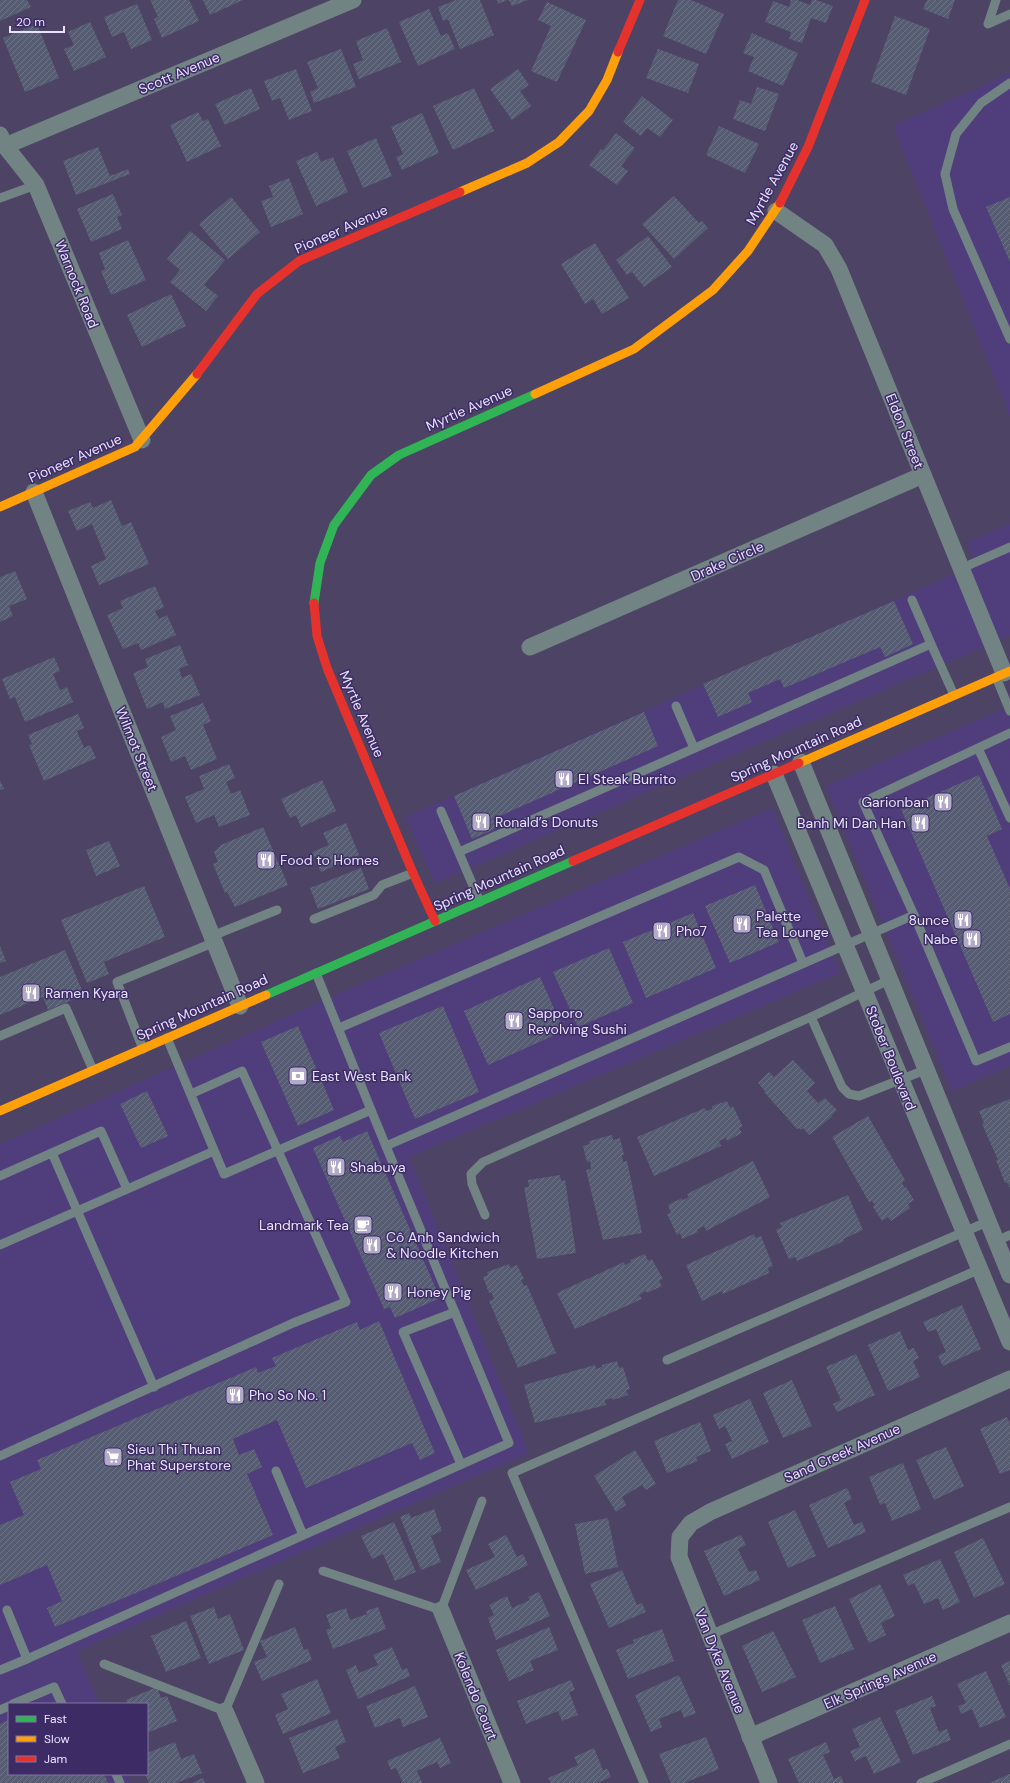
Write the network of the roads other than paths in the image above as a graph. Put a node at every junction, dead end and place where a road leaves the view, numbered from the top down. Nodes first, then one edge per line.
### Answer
1 (353, 0) edge
2 (640, 0) edge
3 (866, 0) edge
4 (996, 0) edge
5 (1010, 14) edge
6 (1010, 84) edge
7 (2, 141) edge
8 (36, 185) junction
9 (0, 198) edge
10 (776, 210) junction
11 (1010, 339) edge
12 (142, 440) junction
13 (923, 475) junction
14 (34, 492) junction
15 (0, 507) edge
16 (1010, 547) edge
17 (960, 569) junction
18 (912, 600) dead end
19 (931, 644) junction
20 (530, 647) dead end
21 (1003, 674) edge
22 (954, 695) junction
23 (676, 706) dead end
24 (1010, 711) edge
25 (1010, 733) edge
26 (694, 748) junction
27 (978, 748) junction
28 (801, 762) junction
29 (774, 774) junction
30 (441, 811) dead end
31 (1010, 818) edge
32 (459, 852) junction
33 (413, 873) junction
34 (480, 902) junction
35 (277, 910) dead end
36 (914, 915) junction
37 (314, 919) dead end
38 (435, 921) junction
39 (871, 934) junction
40 (214, 939) junction
41 (846, 945) junction
42 (803, 963) junction
43 (316, 973) junction
44 (890, 980) junction
45 (864, 992) junction
46 (240, 1006) junction
47 (811, 1017) junction
48 (339, 1028) junction
49 (0, 1036) edge
50 (167, 1038) junction
51 (1010, 1047) edge
52 (143, 1049) junction
53 (93, 1070) junction
54 (925, 1070) junction
55 (899, 1079) junction
56 (190, 1094) junction
57 (371, 1110) junction
58 (0, 1111) edge
59 (386, 1146) junction
60 (214, 1151) junction
61 (277, 1151) junction
62 (52, 1153) junction
63 (0, 1176) edge
64 (127, 1189) junction
65 (78, 1211) junction
66 (485, 1215) dead end
67 (987, 1222) junction
68 (964, 1233) junction
69 (1003, 1238) edge
70 (0, 1245) edge
71 (980, 1269) junction
72 (1010, 1275) edge
73 (455, 1312) junction
74 (1010, 1342) edge
75 (666, 1360) dead end
76 (1010, 1379) edge
77 (154, 1387) junction
78 (0, 1456) edge
79 (461, 1464) junction
80 (276, 1471) dead end
81 (482, 1501) dead end
82 (1010, 1507) edge
83 (303, 1535) junction
84 (680, 1537) joint
85 (323, 1571) dead end
86 (279, 1584) dead end
87 (7, 1610) dead end
88 (441, 1610) junction
89 (1010, 1623) edge
90 (710, 1635) junction
91 (27, 1659) junction
92 (104, 1664) dead end
93 (0, 1670) edge
94 (15, 1703) edge
95 (62, 1703) edge
96 (225, 1710) junction
97 (750, 1737) junction
98 (1010, 1744) edge
99 (256, 1783) edge
100 (512, 1783) edge
101 (644, 1783) edge
102 (769, 1783) edge
103 (921, 1783) edge

1 - 7 street, Scott Avenue
2 - 12 street, Pioneer Avenue
3 - 10 street, Myrtle Avenue
4 - 5 lane
6 - 11 lane
7 - 8 street, Warnock Road
8 - 9 lane
8 - 12 street, Warnock Road
10 - 13 street, Eldon Street
10 - 33 street, Myrtle Avenue
12 - 14 street, Pioneer Avenue
13 - 17 street, Eldon Street
13 - 20 street, Drake Circle
14 - 15 street, Pioneer Avenue
14 - 40 street, Wilmot Street
16 - 17 lane
17 - 21 street, Eldon Street
18 - 19 lane
19 - 22 lane
19 - 26 lane
21 - 22 street, Spring Mountain Road
21 - 24 lane
22 - 28 street, Spring Mountain Road
23 - 26 lane
25 - 27 lane
26 - 32 lane
27 - 31 lane
27 - 36 lane
28 - 29 street, Spring Mountain Road
28 - 39 street, Stober Boulevard
29 - 34 street, Spring Mountain Road
29 - 41 street, Stober Boulevard
30 - 32 lane
32 - 34 lane
33 - 37 lane
33 - 38 street, Myrtle Avenue
34 - 38 street, Spring Mountain Road
35 - 40 lane
36 - 39 lane
36 - 51 lane
38 - 43 street, Spring Mountain Road
39 - 41 lane
39 - 44 street, Stober Boulevard
40 - 46 street, Wilmot Street
40 - 52 lane
41 - 42 lane
41 - 45 street, Stober Boulevard
42 - 48 lane
42 - 59 lane
43 - 46 street, Spring Mountain Road
43 - 48 lane
44 - 45 lane
44 - 54 street, Stober Boulevard
45 - 47 lane
45 - 55 street, Stober Boulevard
46 - 50 street, Spring Mountain Road
47 - 55 lane
47 - 66 lane
48 - 57 lane
49 - 53 lane
50 - 52 street, Spring Mountain Road
50 - 56 lane
52 - 53 street, Spring Mountain Road
53 - 58 street, Spring Mountain Road
54 - 55 lane
54 - 67 street, Stober Boulevard
55 - 68 street, Stober Boulevard
56 - 60 lane
56 - 61 lane
57 - 59 lane
57 - 61 lane
59 - 73 lane
60 - 61 lane
60 - 64 lane
61 - 77 lane
62 - 63 lane
62 - 64 lane
62 - 65 lane
64 - 65 lane
65 - 70 lane
65 - 77 lane
67 - 68 lane
67 - 69 street, Stober Boulevard
68 - 71 street, Stober Boulevard
68 - 75 lane
69 - 72 street, Stober Boulevard
71 - 74 street, Stober Boulevard
71 - 101 lane
73 - 79 lane
73 - 79 lane
76 - 84 street, Sand Creek Avenue
77 - 78 lane
79 - 83 lane
80 - 83 lane
81 - 88 lane
82 - 90 lane
83 - 91 lane
84 - 90 street, Van Dyke Avenue
85 - 88 lane
86 - 96 lane
87 - 91 lane
88 - 100 street, Kolendo Court
89 - 97 street, Elk Springs Avenue
90 - 97 street, Van Dyke Avenue
91 - 93 lane
92 - 96 lane
94 - 95 lane
96 - 99 street
97 - 102 street, Van Dyke Avenue
98 - 103 lane

